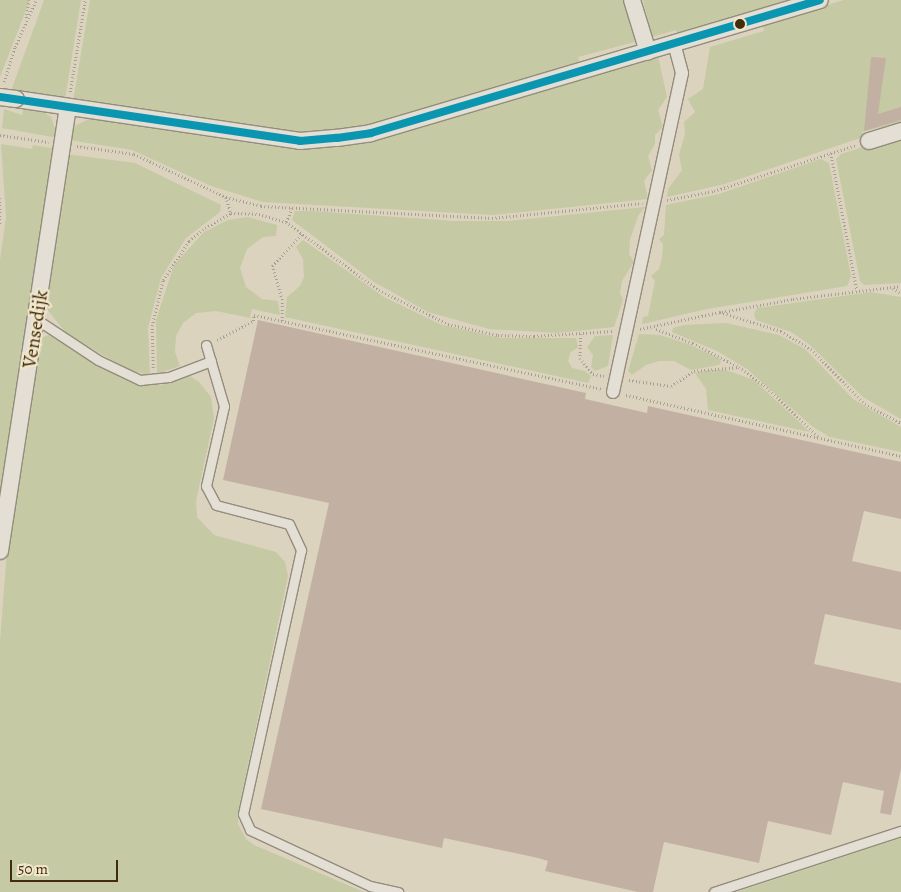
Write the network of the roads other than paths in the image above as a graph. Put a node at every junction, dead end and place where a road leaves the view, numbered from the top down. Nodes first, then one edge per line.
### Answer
1 (632, 0) edge
2 (820, 0) edge
3 (674, 44) junction
4 (648, 52) junction
5 (6, 94) edge
6 (68, 108) junction
7 (901, 131) edge
8 (869, 141) road end
9 (36, 319) junction
10 (206, 346) road end
11 (211, 361) junction
12 (614, 392) road end
13 (0, 551) edge
14 (901, 831) edge
15 (398, 892) edge
16 (714, 892) edge

1 - 4 street
2 - 3 street
3 - 4 street
3 - 12 street
4 - 6 street
5 - 6 street
6 - 9 street, Vensedijk
7 - 8 street
9 - 11 lane
9 - 13 street, Vensedijk
10 - 11 lane
11 - 15 lane
14 - 16 lane

